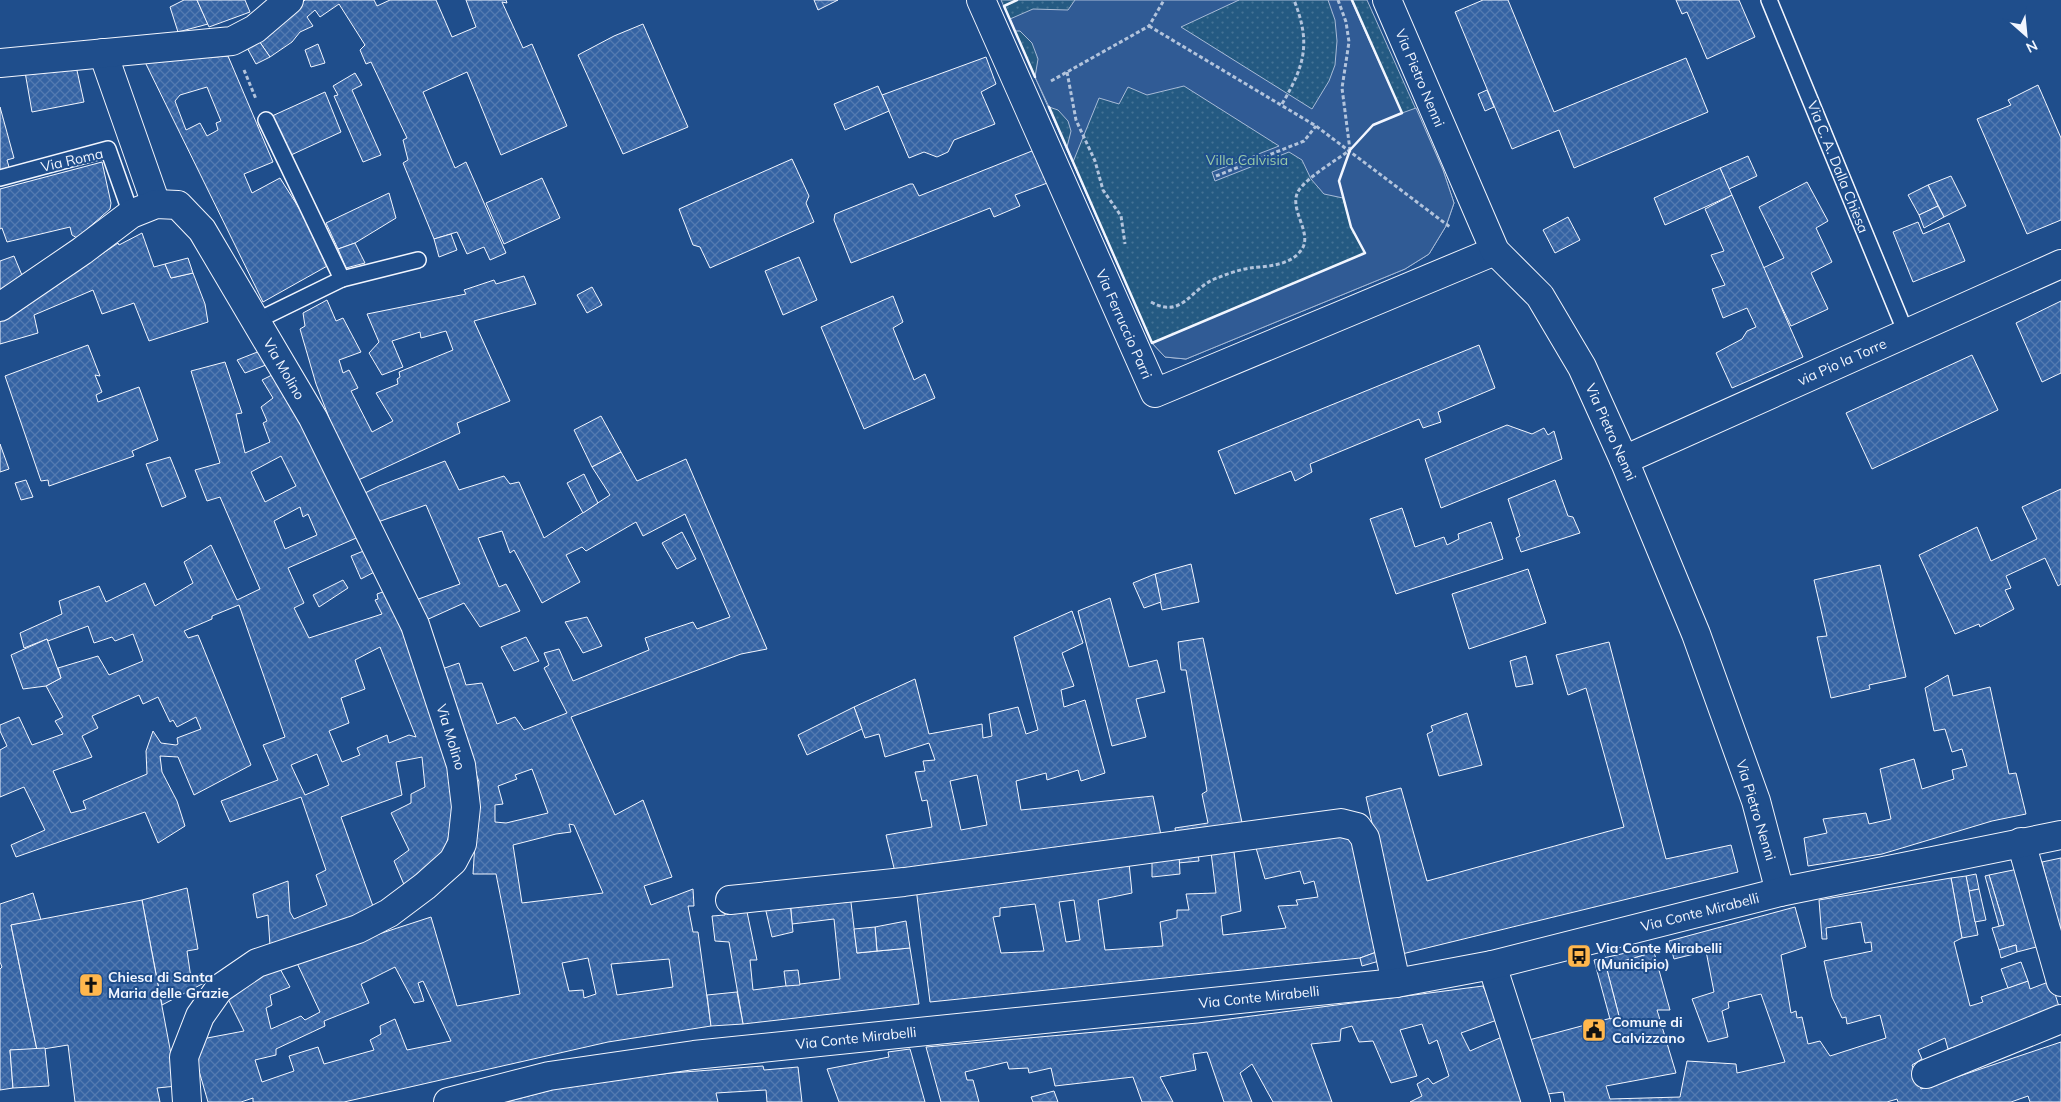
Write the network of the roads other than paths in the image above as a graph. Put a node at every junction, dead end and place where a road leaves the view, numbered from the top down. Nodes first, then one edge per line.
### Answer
1 (290, 0) edge
2 (981, 0) edge
3 (1387, 0) edge
4 (1769, 0) edge
5 (103, 53) junction
6 (0, 62) edge
7 (266, 120) road end
8 (0, 178) edge
9 (156, 204) junction
10 (131, 214) junction
11 (1495, 250) junction
12 (418, 260) dead end
13 (2061, 264) edge
14 (342, 279) junction
15 (0, 307) edge
16 (256, 321) junction
17 (1906, 333) junction
18 (1624, 460) junction
19 (2061, 835) edge
20 (2021, 842) junction
21 (1780, 892) junction
22 (730, 900) dead end
23 (1492, 965) junction
24 (2061, 982) edge
25 (1396, 983) junction
26 (2061, 1019) edge
27 (1926, 1074) dead end
28 (187, 1102) edge
29 (448, 1102) edge
30 (1536, 1102) edge

1 - 5 street
2 - 11 street, Via Ferruccio Parri
3 - 11 street, Via Pietro Nenni
4 - 17 lane, Via C. A. Dalla Chiesa
5 - 6 street
5 - 9 street
7 - 14 lane
8 - 10 lane, Via Roma
9 - 10 street
9 - 16 street, Via Molino
10 - 15 street
11 - 18 street, Via Pietro Nenni
12 - 14 lane
13 - 17 street, via Pio la Torre
14 - 16 lane
16 - 28 street, Via Molino
17 - 18 street, via Pio la Torre
18 - 21 street, Via Pietro Nenni
19 - 20 street, Via Conte Mirabelli
20 - 21 street, Via Conte Mirabelli
20 - 24 street
21 - 23 street, Via Conte Mirabelli
22 - 25 street
23 - 25 street, Via Conte Mirabelli
23 - 30 street
25 - 29 street, Via Conte Mirabelli
26 - 27 street

